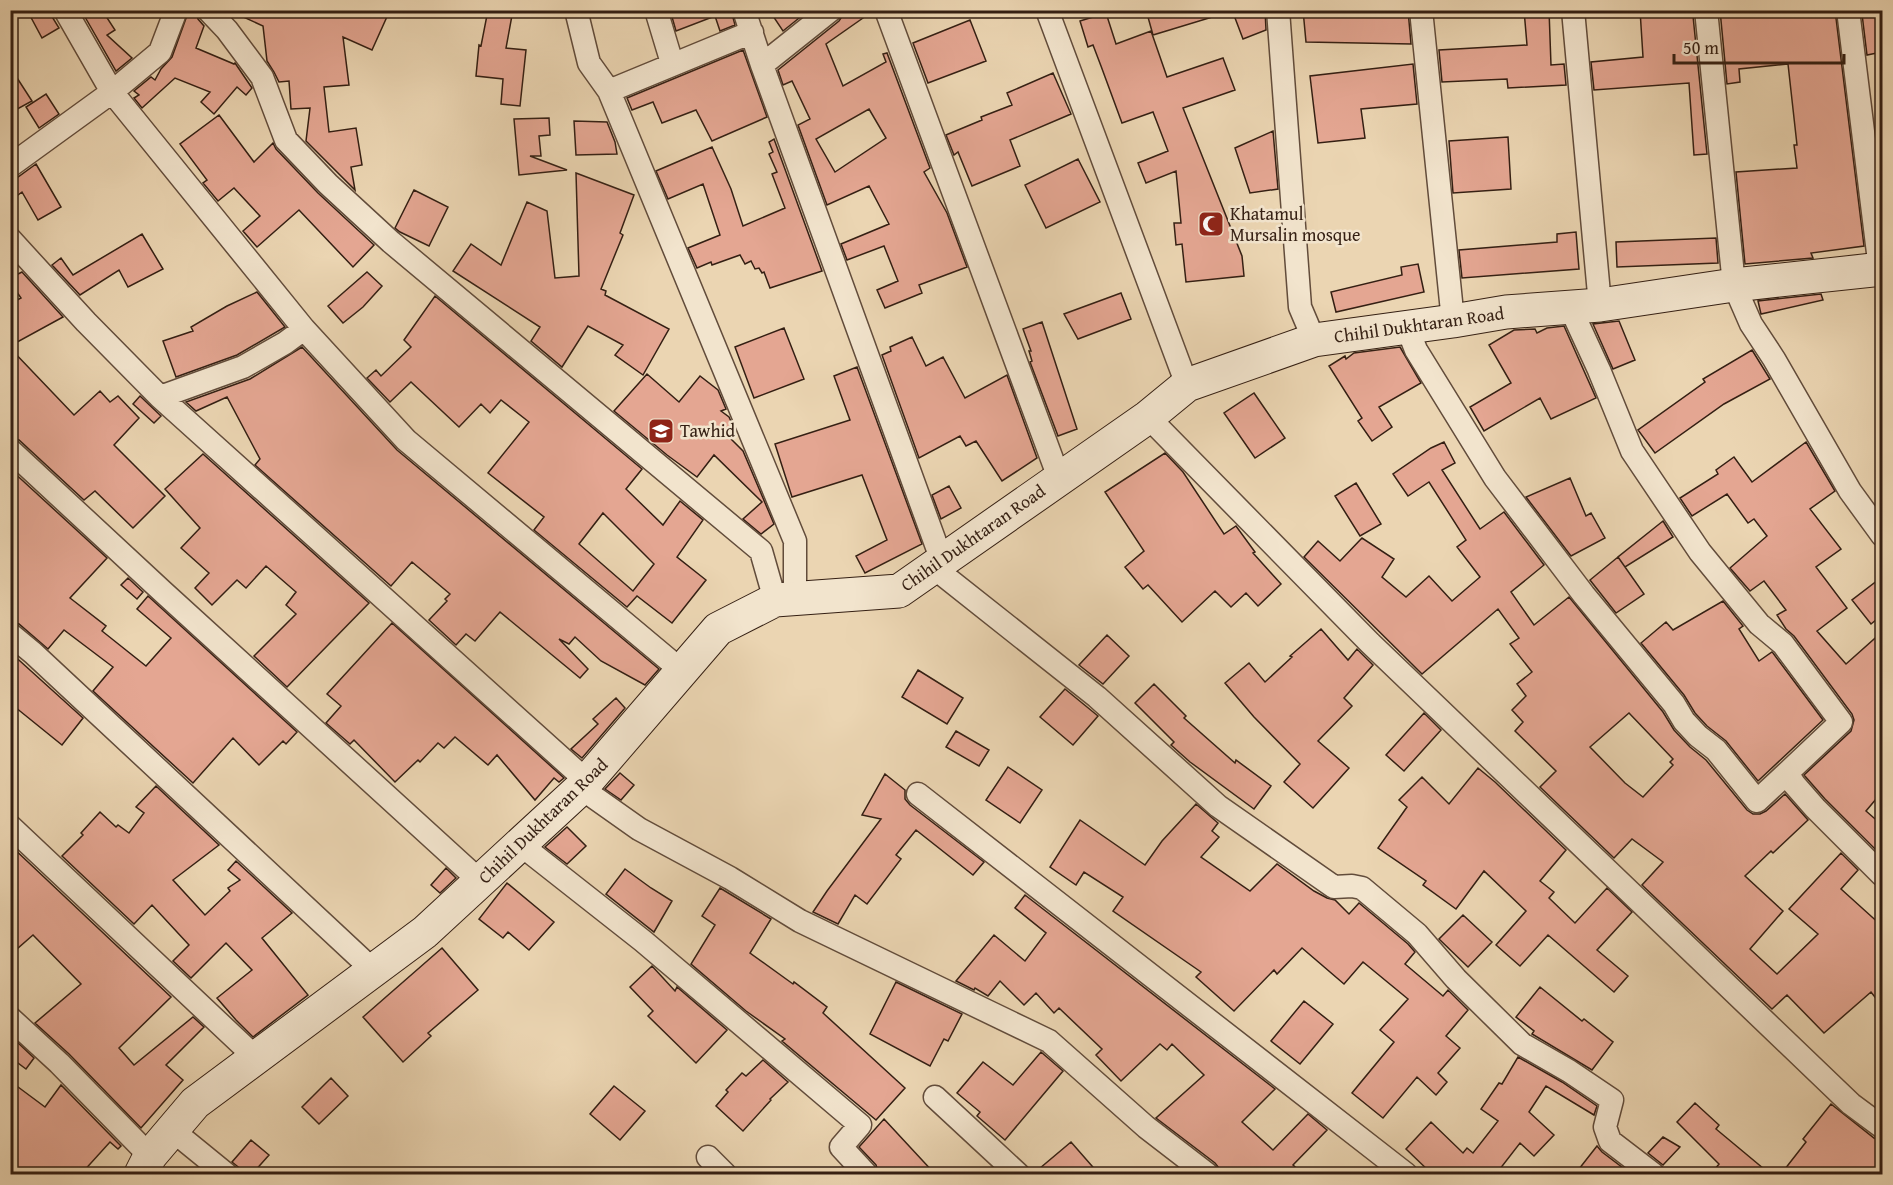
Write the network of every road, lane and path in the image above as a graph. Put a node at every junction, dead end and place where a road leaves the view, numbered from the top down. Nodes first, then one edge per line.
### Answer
1 (65, 10) edge
2 (176, 10) edge
3 (208, 10) edge
4 (576, 10) edge
5 (656, 10) edge
6 (831, 10) edge
7 (886, 10) edge
8 (1047, 10) edge
9 (1278, 10) edge
10 (1421, 10) edge
11 (1573, 10) edge
12 (1706, 10) edge
13 (1848, 10) edge
14 (748, 21) edge
15 (672, 63) junction
16 (762, 65) junction
17 (609, 91) junction
18 (112, 92) junction
19 (10, 166) edge
20 (10, 239) edge
21 (1881, 269) edge
22 (1734, 285) junction
23 (1585, 306) junction
24 (1453, 321) junction
25 (1407, 327) junction
26 (304, 329) junction
27 (1314, 340) junction
28 (1188, 386) junction
29 (160, 397) junction
30 (1148, 417) junction
31 (10, 450) edge
32 (1059, 478) junction
33 (1882, 535) edge
34 (938, 564) junction
35 (785, 599) junction
36 (10, 634) edge
37 (682, 671) junction
38 (1787, 774) junction
39 (585, 785) junction
40 (918, 794) dead end
41 (10, 826) edge
42 (520, 845) junction
43 (1882, 875) edge
44 (481, 882) junction
45 (374, 972) junction
46 (10, 1018) edge
47 (255, 1057) junction
48 (935, 1097) dead end
49 (1882, 1127) edge
50 (172, 1130) junction
51 (708, 1157) dead end
52 (146, 1165) edge
53 (226, 1174) edge
54 (725, 1174) edge
55 (866, 1174) edge
56 (1018, 1174) edge
57 (1207, 1174) edge
58 (1406, 1174) edge
59 (1653, 1174) edge

1 - 18 street
2 - 18 street
3 - 35 street
4 - 17 street
5 - 15 street
6 - 16 street
7 - 32 street
8 - 28 street
9 - 27 street
10 - 24 street
11 - 23 street
12 - 22 street
13 - 21 street
14 - 15 street
14 - 16 street
15 - 17 street
16 - 34 street
17 - 35 street
18 - 19 street
18 - 26 street
20 - 29 street
21 - 22 street, Chihil Dukhtaran Road
22 - 23 street, Chihil Dukhtaran Road
22 - 33 street
23 - 24 street, Chihil Dukhtaran Road
23 - 38 street
24 - 25 street, Chihil Dukhtaran Road
25 - 27 street, Chihil Dukhtaran Road
25 - 38 street
26 - 29 street
26 - 37 street
27 - 28 street, Chihil Dukhtaran Road
28 - 30 street, Chihil Dukhtaran Road
29 - 39 street
30 - 32 street, Chihil Dukhtaran Road
30 - 49 street
31 - 44 street
32 - 34 street, Chihil Dukhtaran Road
34 - 35 street, Chihil Dukhtaran Road
34 - 59 street
35 - 37 street, Chihil Dukhtaran Road
36 - 45 street
37 - 39 street, Chihil Dukhtaran Road
38 - 43 street
39 - 42 street, Chihil Dukhtaran Road
39 - 57 street
40 - 58 street
41 - 47 street
42 - 44 street, Chihil Dukhtaran Road
42 - 55 street
44 - 45 street, Chihil Dukhtaran Road
45 - 47 street, Chihil Dukhtaran Road
46 - 52 street
47 - 50 street, Chihil Dukhtaran Road
48 - 56 street
50 - 52 street, Chihil Dukhtaran Road
50 - 53 street
51 - 54 street

